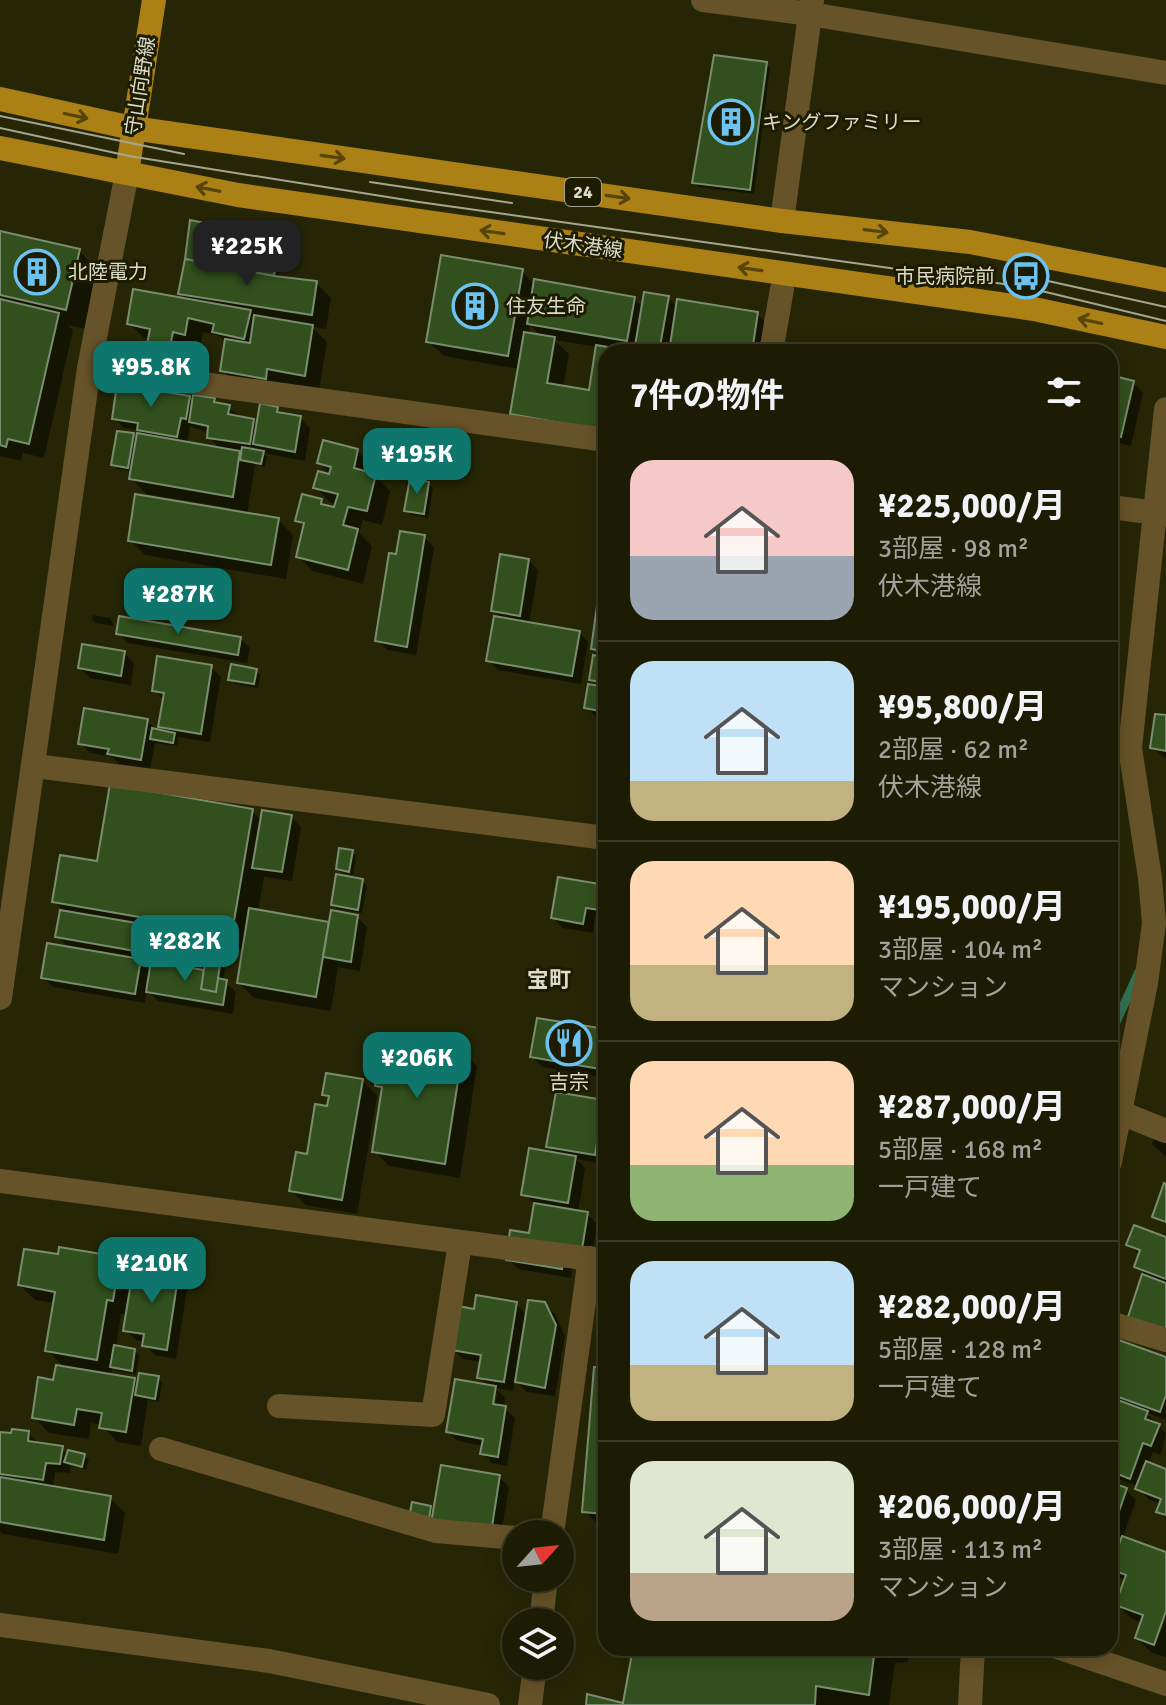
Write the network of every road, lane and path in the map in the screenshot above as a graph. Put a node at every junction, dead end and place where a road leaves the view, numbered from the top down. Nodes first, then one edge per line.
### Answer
1 (154, 0) edge
2 (703, 0) edge
3 (811, 7) edge
4 (1166, 73) edge
5 (0, 99) edge
6 (132, 128) junction
7 (0, 148) edge
8 (127, 173) junction
9 (782, 221) junction
10 (1166, 280) edge
11 (782, 289) dead end
12 (1166, 337) edge
13 (772, 344) edge
14 (89, 368) junction
15 (1166, 409) edge
16 (598, 439) edge
17 (1118, 508) edge
18 (1160, 513) edge
19 (1120, 747) edge
20 (35, 766) junction
21 (598, 837) edge
22 (1160, 922) edge
23 (0, 998) edge
24 (1121, 1113) junction
25 (1118, 1126) edge
26 (1166, 1131) edge
27 (0, 1181) edge
28 (460, 1243) junction
29 (598, 1258) edge
30 (598, 1280) edge
31 (1118, 1325) edge
32 (1166, 1340) edge
33 (279, 1406) dead end
34 (161, 1449) dead end
35 (555, 1520) edge
36 (502, 1537) edge
37 (0, 1625) edge
38 (973, 1656) edge
39 (1084, 1656) edge
40 (533, 1680) edge
41 (1166, 1684) edge
42 (488, 1705) edge
43 (530, 1705) edge
44 (970, 1705) edge

1 - 6 main road, 守山向野線
2 - 3 street
3 - 4 street
3 - 9 street
5 -> 6 main road, 24
6 - 8 main road, 守山向野線
6 -> 9 main road, 24
7 - 8 main road, 伏木港線
12 -> 8 main road, 伏木港線
8 - 14 street
9 -> 10 main road, 24
11 - 13 street
14 - 16 street
14 - 20 street
15 - 18 street
17 - 18 street
18 - 19 street
19 - 22 street
20 - 21 street
20 - 23 street
22 - 24 street
24 - 25 street
24 - 26 street
27 - 28 street
28 - 29 street
28 - 33 street
30 - 35 street
31 - 32 street
34 - 36 street
37 - 42 street
38 - 44 street
39 - 41 street
40 - 43 street

